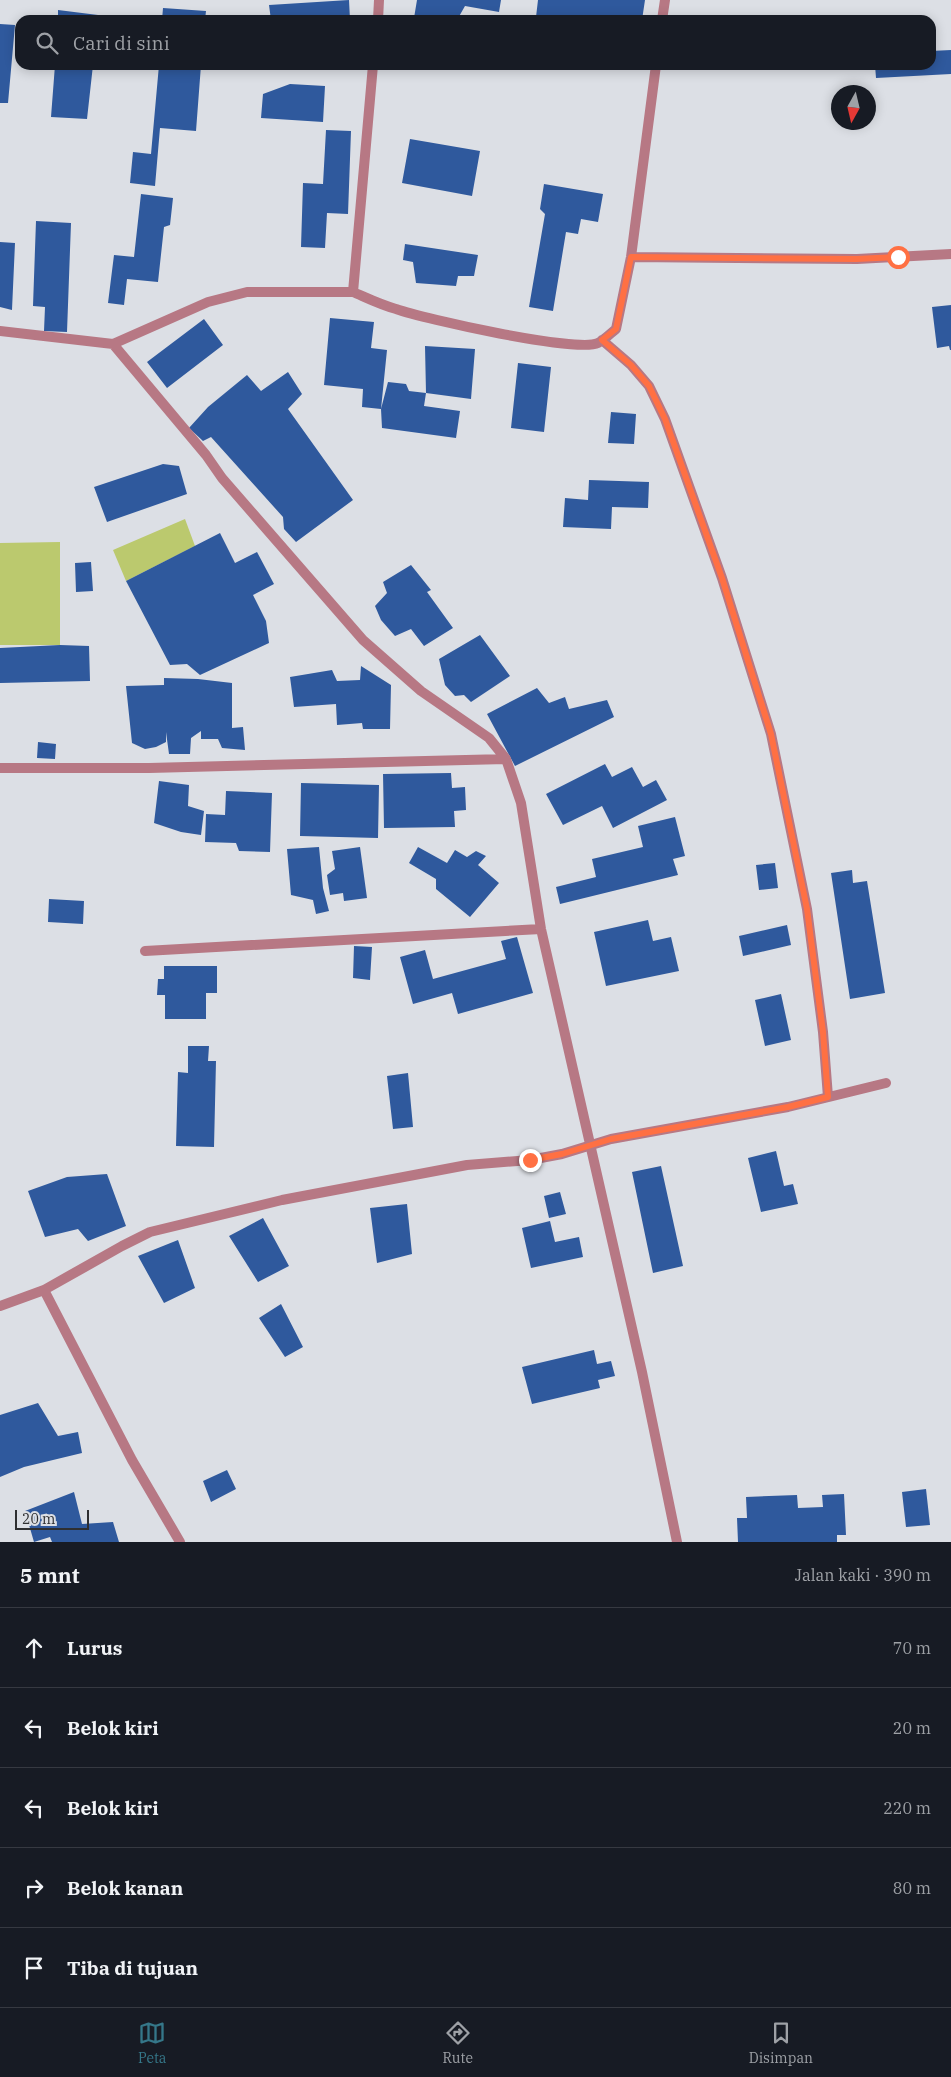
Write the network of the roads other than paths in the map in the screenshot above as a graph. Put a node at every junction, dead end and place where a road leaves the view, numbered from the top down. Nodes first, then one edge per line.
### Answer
1 (379, 0) edge
2 (665, 0) edge
3 (378, 15) edge
4 (663, 15) edge
5 (374, 70) edge
6 (655, 70) edge
7 (951, 254) edge
8 (631, 257) junction
9 (353, 292) junction
10 (0, 331) edge
11 (602, 340) junction
12 (112, 344) junction
13 (506, 759) junction
14 (0, 768) edge
15 (542, 929) junction
16 (145, 951) dead end
17 (886, 1083) dead end
18 (828, 1097) junction
19 (592, 1146) junction
20 (44, 1290) junction
21 (0, 1306) edge
22 (180, 1542) edge
23 (677, 1542) edge

1 - 3 street
2 - 4 street
5 - 9 street
6 - 8 street
7 - 8 street
8 - 11 street
9 - 11 street
9 - 12 street
10 - 12 street
11 - 18 street
12 - 13 street
13 - 14 street
13 - 15 street
15 - 16 street
15 - 19 street
17 - 18 street
18 - 19 street
19 - 20 street
19 - 23 street
20 - 21 street
20 - 22 street

